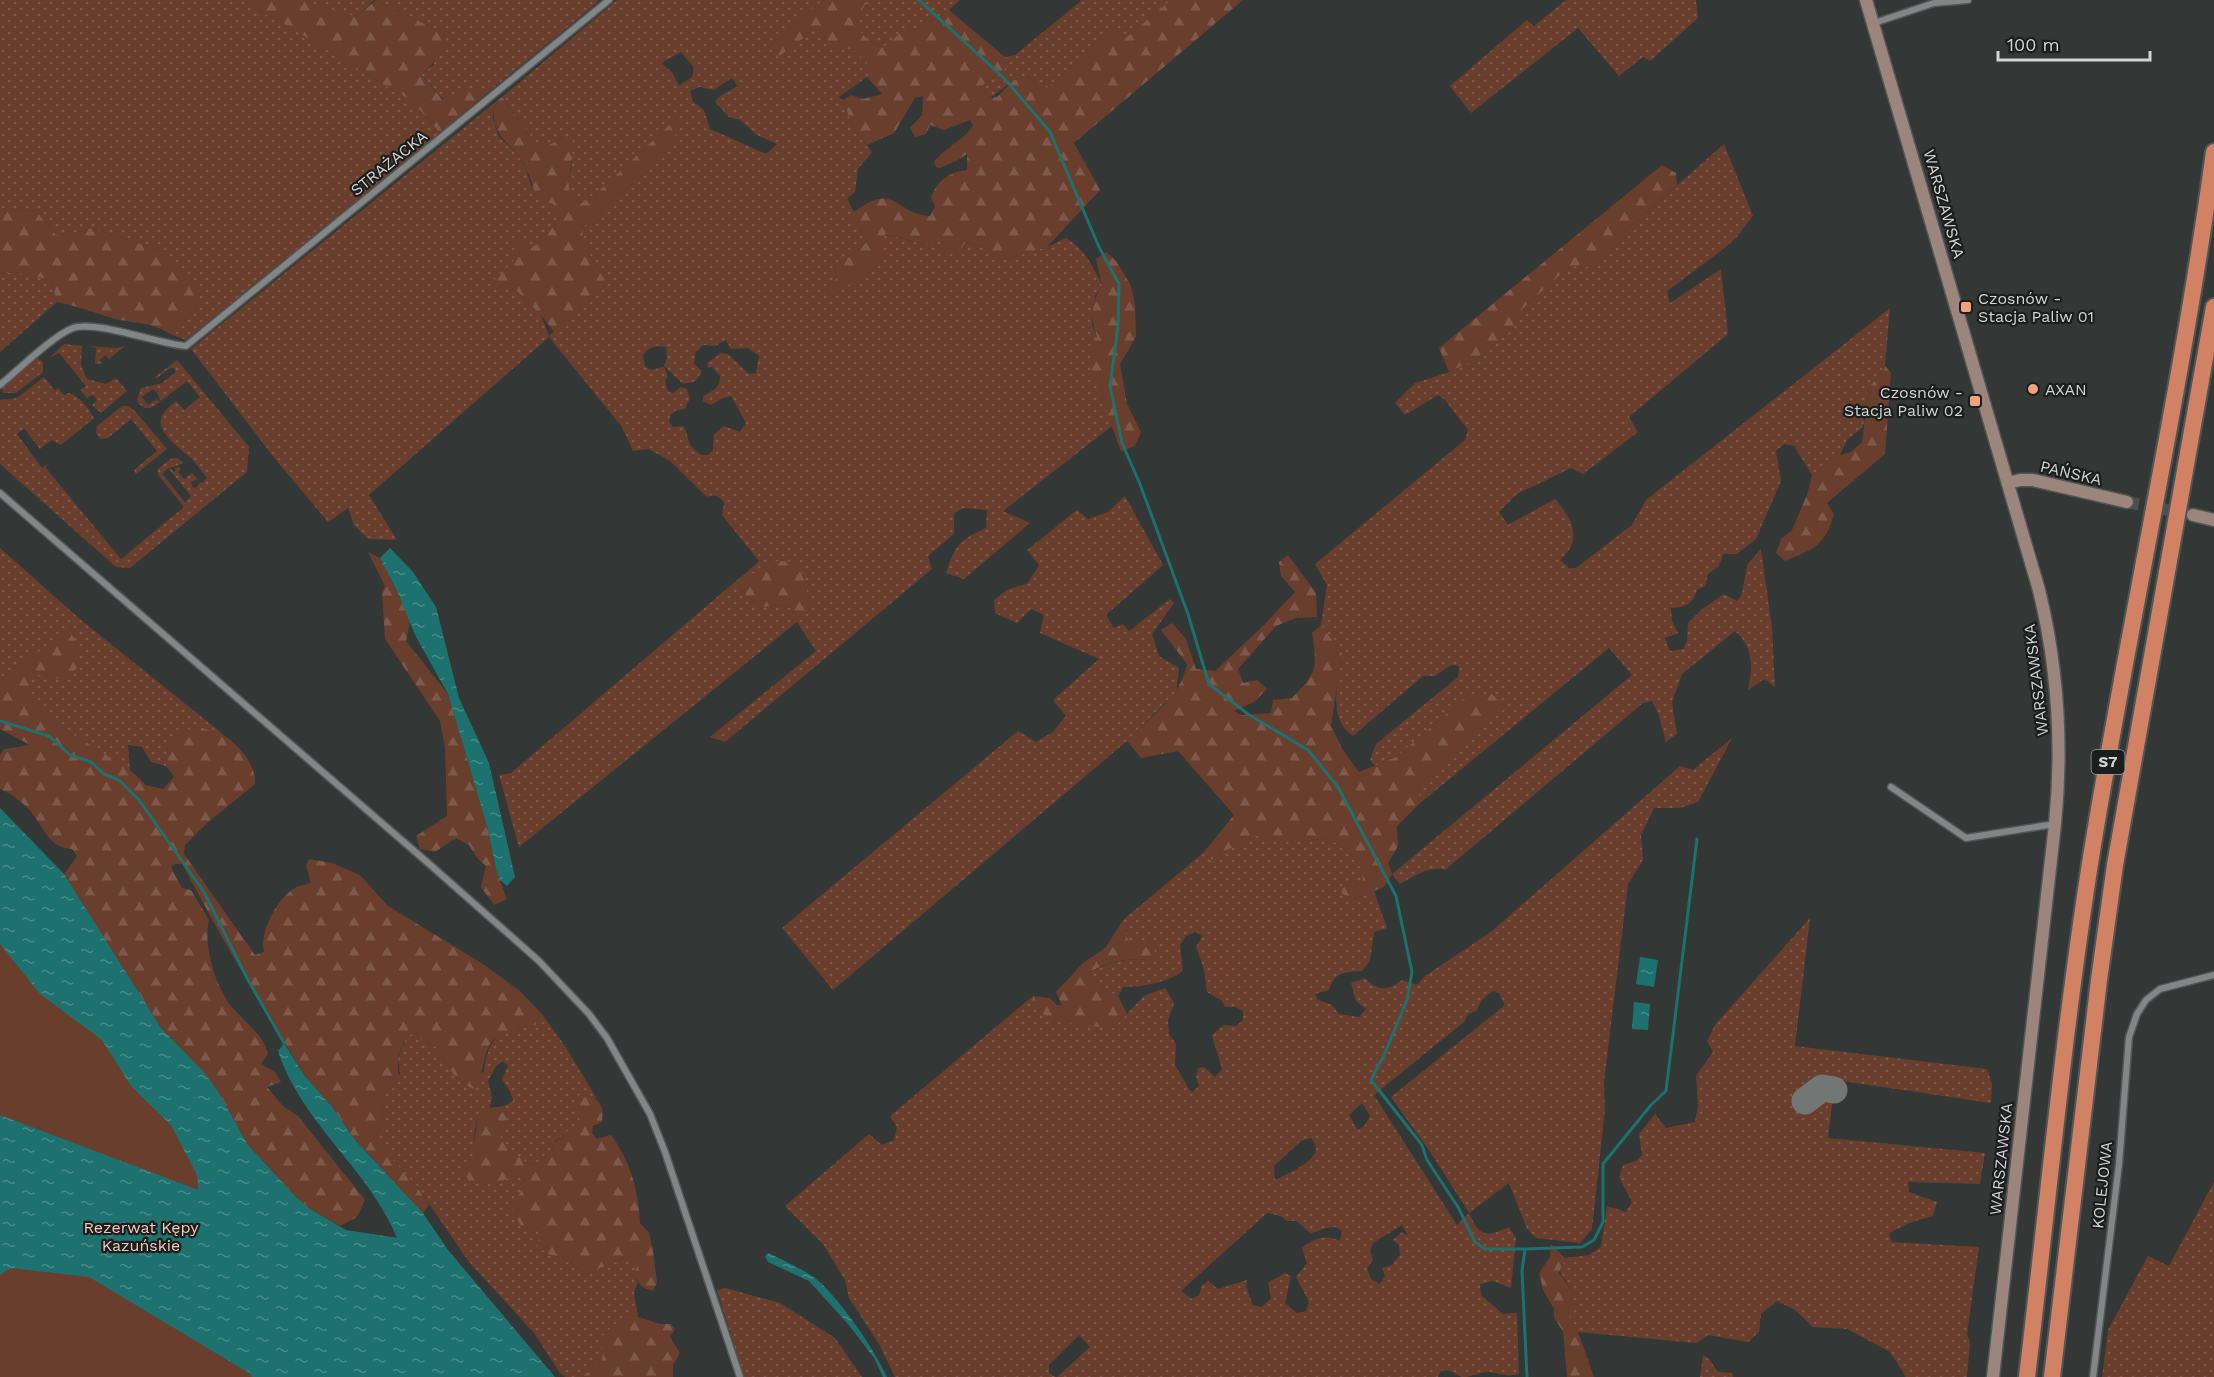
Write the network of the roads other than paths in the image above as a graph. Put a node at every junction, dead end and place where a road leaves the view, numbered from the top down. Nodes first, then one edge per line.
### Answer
1 (609, 0) edge
2 (1866, 0) edge
3 (1968, 0) edge
4 (1935, 2) edge
5 (1874, 23) junction
6 (2214, 152) edge
7 (2214, 307) edge
8 (0, 385) edge
9 (2008, 483) junction
10 (0, 493) edge
11 (2127, 502) tunnel mouth
12 (2193, 515) tunnel mouth
13 (2214, 520) edge
14 (1891, 787) dead end
15 (2055, 824) junction
16 (2214, 975) edge
17 (740, 1377) edge
18 (1993, 1377) edge
19 (2027, 1377) edge
20 (2052, 1377) edge
21 (2093, 1377) edge

1 - 8 street, STRAŻACKA
2 - 5 street, WARSZAWSKA
3 - 4 street
4 - 5 street
5 - 9 street, WARSZAWSKA
6 - 19 highway, S7
7 - 20 highway, S7
9 - 11 street, PAŃSKA
9 - 15 street, WARSZAWSKA
10 - 17 street
12 - 13 street
14 - 15 street
15 - 18 street, WARSZAWSKA
16 - 21 street, KOLEJOWA

